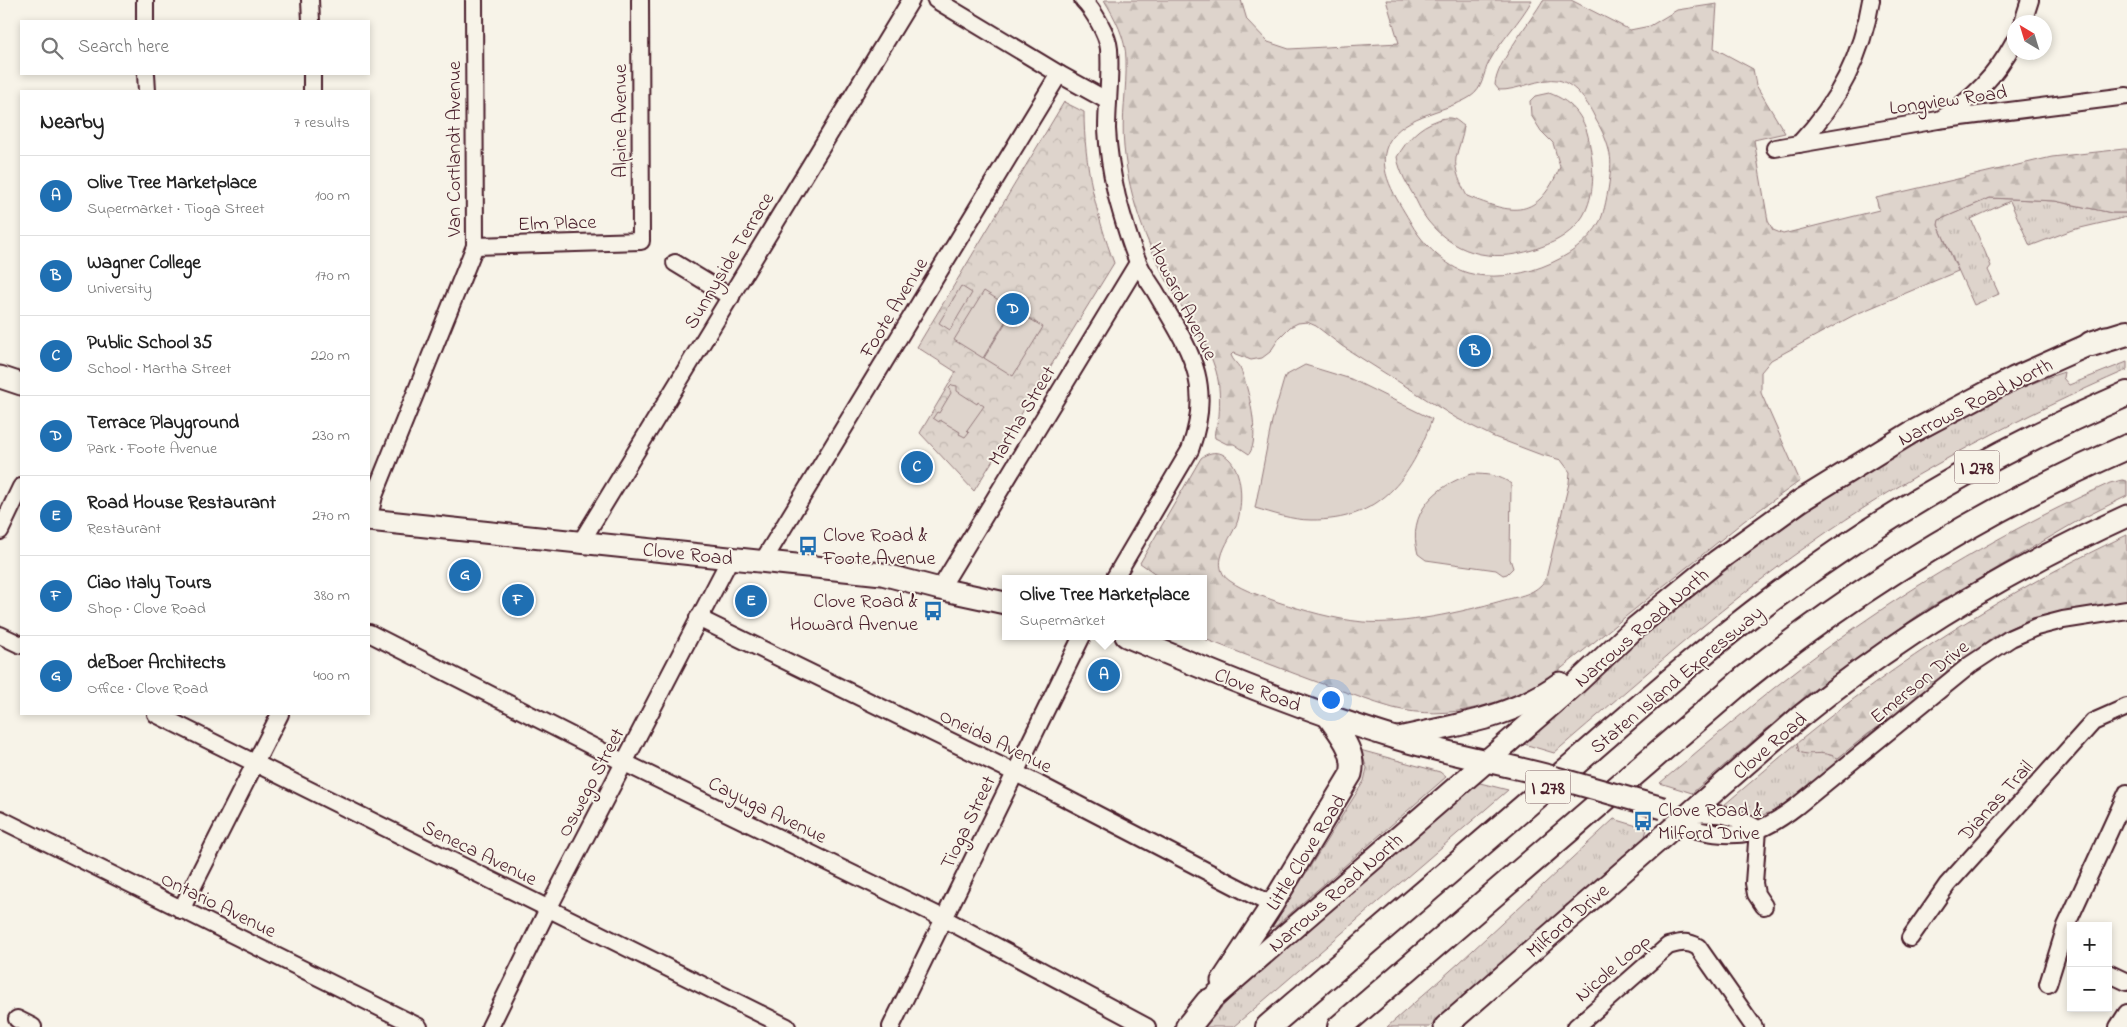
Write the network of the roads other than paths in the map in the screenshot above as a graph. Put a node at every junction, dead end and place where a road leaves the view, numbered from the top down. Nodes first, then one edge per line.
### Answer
1 (144, 0) edge
2 (310, 0) edge
3 (474, 0) edge
4 (640, 0) edge
5 (911, 0) edge
6 (936, 0) edge
7 (1083, 0) edge
8 (1871, 0) edge
9 (2030, 0) edge
10 (2025, 15) edge
11 (145, 20) edge
12 (311, 20) edge
13 (2007, 55) edge
14 (1059, 74) junction
15 (146, 75) edge
16 (312, 75) edge
17 (147, 90) edge
18 (312, 90) edge
19 (2127, 96) edge
20 (1108, 101) junction
21 (1938, 120) junction
22 (1799, 144) junction
23 (1775, 148) dead end
24 (641, 241) joint
25 (475, 246) junction
26 (675, 263) dead end
27 (1138, 263) junction
28 (731, 296) junction
29 (2127, 328) edge
30 (2127, 333) edge
31 (2091, 344) junction
32 (0, 376) edge
33 (20, 384) edge
34 (2127, 394) edge
35 (2127, 447) edge
36 (20, 488) edge
37 (370, 514) edge
38 (2127, 516) edge
39 (370, 518) edge
40 (0, 531) edge
41 (581, 542) junction
42 (730, 557) junction
43 (763, 561) junction
44 (1116, 575) edge
45 (940, 589) junction
46 (1002, 602) edge
47 (2127, 610) edge
48 (698, 618) junction
49 (1635, 628) junction
50 (370, 634) edge
51 (0, 635) edge
52 (1080, 640) edge
53 (1136, 640) edge
54 (20, 645) edge
55 (2127, 707) edge
56 (158, 715) edge
57 (279, 715) edge
58 (1327, 715) junction
59 (1396, 738) junction
60 (1486, 761) junction
61 (625, 762) junction
62 (254, 764) junction
63 (1015, 773) junction
64 (2127, 793) edge
65 (1689, 814) junction
66 (0, 819) edge
67 (1758, 829) junction
68 (1272, 905) junction
69 (1764, 906) dead end
70 (548, 909) junction
71 (181, 910) junction
72 (943, 918) junction
73 (1910, 938) dead end
74 (2065, 952) edge
75 (2112, 975) edge
76 (2127, 982) edge
77 (2048, 984) dead end
78 (1208, 1002) junction
79 (2127, 1013) edge
80 (17, 1019) dead end
81 (33, 1027) edge
82 (419, 1027) edge
83 (490, 1027) edge
84 (787, 1027) edge
85 (891, 1027) edge
86 (1147, 1027) edge
87 (1179, 1027) edge
88 (1188, 1027) edge
89 (1268, 1027) edge
90 (1340, 1027) edge
91 (1445, 1027) edge
92 (1576, 1027) edge
93 (1754, 1027) edge
94 (2118, 1027) edge

1 - 11 street
2 - 12 street
3 - 25 street, Van Cortlandt Avenue
4 - 24 street, Alpine Avenue
5 - 28 street, Sunnyside Terrace
6 - 14 street
7 - 20 street, Howard Avenue
8 - 22 street
9 - 10 street
13 - 21 street
14 - 20 street
14 - 43 street, Foote Avenue
15 - 17 street
16 - 18 street
19 - 21 street, Longview Road
20 - 27 street, Howard Avenue
21 - 22 street, Longview Road
22 - 23 street, Longview Road
24 - 25 street, Elm Place
25 - 37 street, Van Cortlandt Avenue
26 - 28 street
27 - 44 street, Howard Avenue
27 - 45 street, Martha Street
28 - 41 street, Sunnyside Terrace
29 - 31 main road, Narrows Road North
30 - 31 highway
31 - 49 main road, Narrows Road North
32 - 33 main road
34 - 89 highway, Staten Island Expressway / I 278
35 - 90 highway, I 278
36 - 40 street
38 - 65 main road, Clove Road
39 - 41 main road, Clove Road
41 - 42 main road, Clove Road
42 - 43 main road, Clove Road
42 - 48 street, Oswego Street
43 - 45 main road, Clove Road
45 - 46 main road, Clove Road
47 - 67 street, Emerson Drive
48 - 61 street, Oswego Street
48 - 63 street, Oneida Avenue
49 - 59 main road
49 - 60 main road, Narrows Road North
50 - 61 street, Cayuga Avenue
51 - 54 street
52 - 63 street, Tioga Street
53 - 58 main road, Clove Road
55 - 73 street, Dianas Trail
56 - 62 street, Seneca Avenue
57 - 62 street
58 - 59 main road, Clove Road
58 - 68 main road, Little Clove Road
59 - 60 main road, Clove Road
60 - 65 main road, Clove Road, bridge
60 - 78 main road, Narrows Road North
61 - 70 street, Oswego Street
61 - 72 street, Cayuga Avenue
62 - 70 street, Seneca Avenue
62 - 71 street
63 - 68 street, Oneida Avenue
63 - 72 street, Tioga Street
64 - 74 street
65 - 67 street
65 - 67 street, Emerson Drive
65 - 91 main road, Milford Drive
66 - 71 street, Ontario Avenue
67 - 69 street
68 - 78 main road, Little Clove Road
70 - 83 street, Oswego Street
70 - 84 street, Seneca Avenue
71 - 82 street, Ontario Avenue
72 - 85 street, Tioga Street
72 - 86 street, Cayuga Avenue
74 - 77 street
75 - 76 street
78 - 87 street, Little Clove Road
78 - 88 highway
79 - 94 street
80 - 81 street
92 - 93 street, Nicole Loop

